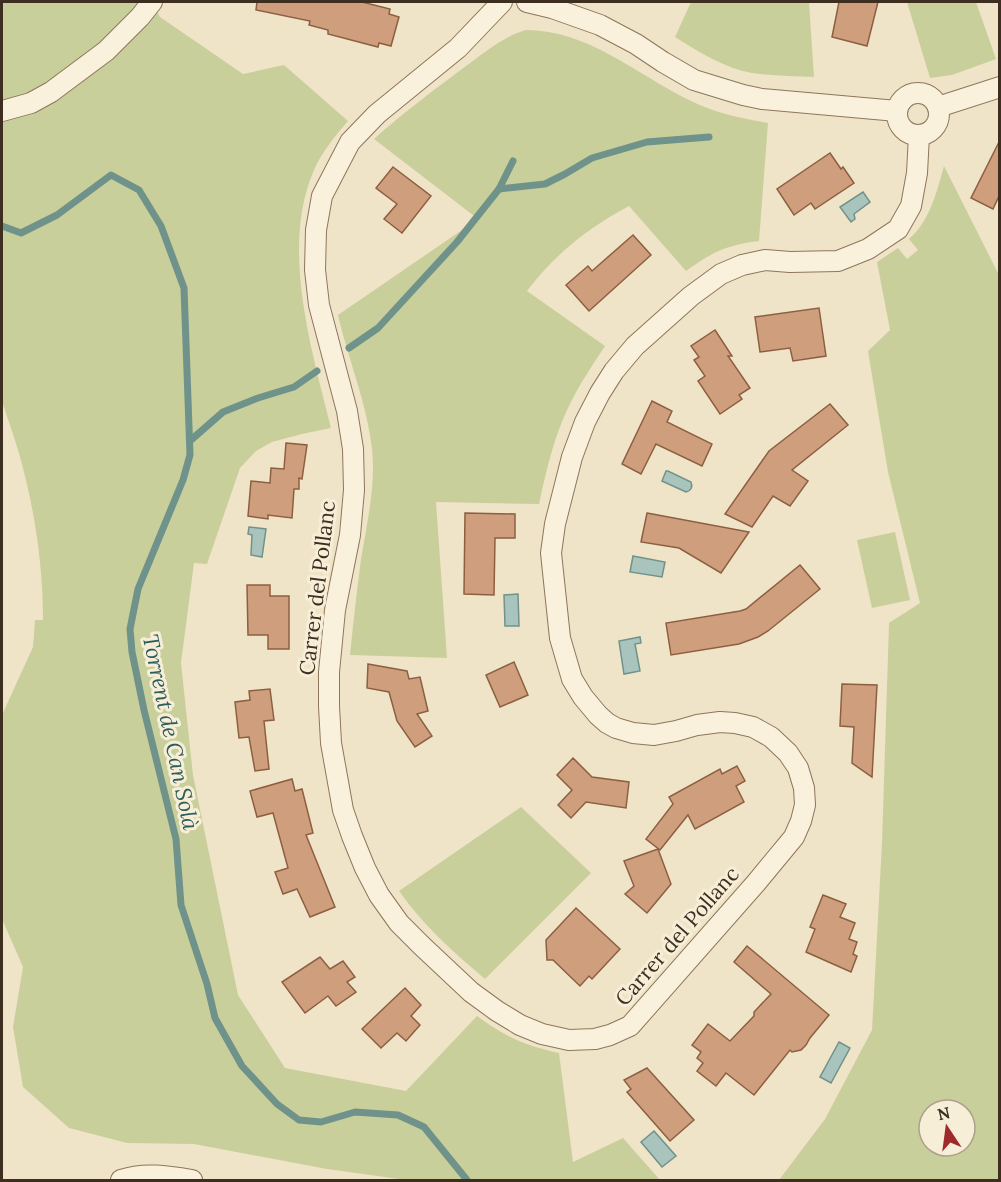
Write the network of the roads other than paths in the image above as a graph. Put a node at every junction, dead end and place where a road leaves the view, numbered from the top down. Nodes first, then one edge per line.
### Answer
1 (152, 2) edge
2 (502, 2) edge
3 (527, 2) edge
4 (999, 87) edge
5 (938, 107) junction
6 (2, 111) edge
7 (897, 111) junction
8 (919, 135) junction
9 (122, 1180) edge
10 (192, 1180) edge

1 - 6 street
2 - 8 street, Carrer del Pollanc
3 - 7 street
4 - 5 street
5 - 7 street
5 - 8 street
7 - 8 street
9 - 10 street

